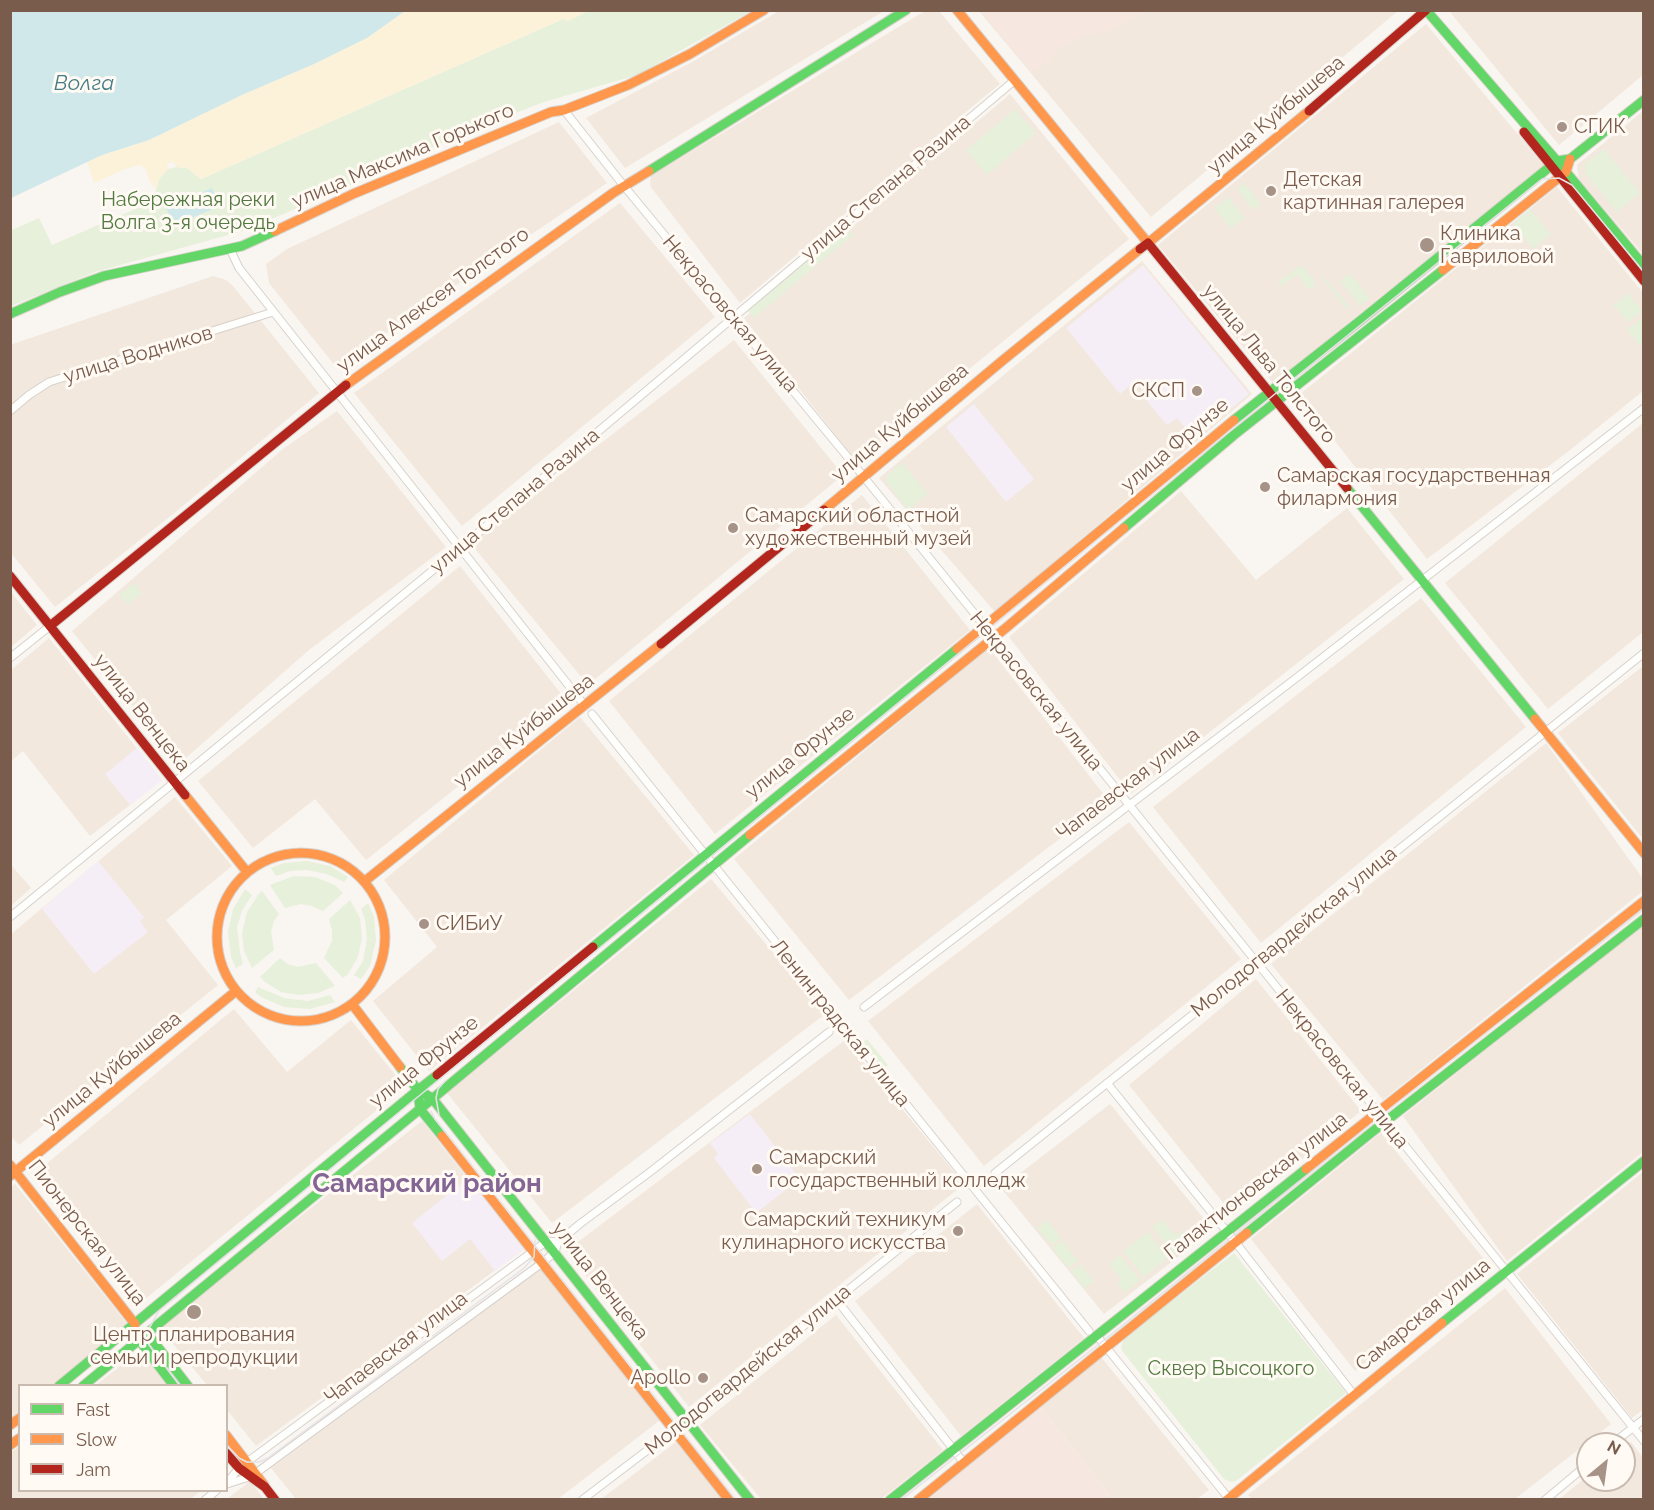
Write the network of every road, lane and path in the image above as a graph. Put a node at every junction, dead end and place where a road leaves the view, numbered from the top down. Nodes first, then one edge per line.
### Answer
1 (764, 10) edge
2 (906, 10) edge
3 (957, 10) edge
4 (1426, 11) edge
5 (1015, 80) junction
6 (1644, 100) edge
7 (564, 110) junction
8 (1570, 159) junction
9 (1554, 164) junction
10 (1563, 175) junction
11 (624, 186) junction
12 (1148, 243) junction
13 (230, 249) junction
14 (1644, 266) edge
15 (1644, 281) edge
16 (273, 312) junction
17 (10, 314) edge
18 (733, 318) junction
19 (337, 392) junction
20 (1269, 392) junction
21 (1277, 402) junction
22 (1644, 408) edge
23 (10, 411) edge
24 (864, 478) junction
25 (460, 548) junction
26 (10, 576) edge
27 (1423, 580) junction
28 (50, 626) junction
29 (984, 627) junction
30 (993, 638) junction
31 (1644, 653) edge
32 (10, 658) edge
33 (585, 706) junction
34 (592, 714) dead end
35 (1545, 732) junction
36 (175, 783) junction
37 (1129, 806) junction
38 (1644, 853) edge
39 (704, 855) junction
40 (713, 865) junction
41 (247, 872) junction
42 (365, 881) junction
43 (1644, 901) edge
44 (10, 918) edge
45 (1644, 918) edge
46 (1256, 963) junction
47 (236, 991) junction
48 (352, 1004) junction
49 (864, 1006) dead end
50 (829, 1032) dead end
51 (1107, 1083) junction
52 (418, 1090) junction
53 (432, 1098) junction
54 (420, 1108) junction
55 (1377, 1113) junction
56 (1384, 1122) junction
57 (1644, 1161) edge
58 (12, 1171) edge
59 (995, 1173) dead end
60 (957, 1202) dead end
61 (1227, 1232) junction
62 (547, 1241) junction
63 (558, 1242) junction
64 (1236, 1243) junction
65 (534, 1251) junction
66 (555, 1252) junction
67 (542, 1263) junction
68 (1505, 1271) junction
69 (837, 1299) junction
70 (135, 1324) junction
71 (147, 1333) junction
72 (1093, 1333) junction
73 (139, 1340) junction
74 (1107, 1348) junction
75 (61, 1384) edge
76 (85, 1384) edge
77 (172, 1384) edge
78 (186, 1384) edge
79 (1354, 1395) junction
80 (1644, 1419) edge
81 (687, 1420) junction
82 (1633, 1427) junction
83 (675, 1429) junction
84 (1627, 1432) edge
85 (228, 1437) edge
86 (1644, 1441) edge
87 (953, 1450) junction
88 (228, 1455) edge
89 (248, 1462) junction
90 (964, 1463) junction
91 (239, 1468) junction
92 (1576, 1474) edge
93 (253, 1475) junction
94 (228, 1483) edge
95 (228, 1484) edge
96 (1228, 1499) edge
97 (275, 1500) edge
98 (582, 1500) edge
99 (729, 1500) edge
100 (750, 1500) edge
101 (890, 1500) edge
102 (918, 1500) edge
103 (1545, 1500) edge

1 - 7 main road, улица Максима Горького
2 - 11 main road, улица Алексея Толстого
3 - 5 main road, улица Льва Толстого
4 - 9 main road
4 - 12 main road, улица Куйбышева
5 - 12 main road, улица Льва Толстого
5 - 18 street, улица Степана Разина
6 - 8 main road, улица Фрунзе
7 - 11 street, Некрасовская улица
7 - 13 main road, улица Максима Горького
8 - 9 main road, улица Фрунзе
8 - 10 main road
9 - 10 main road
9 - 20 main road, улица Фрунзе
10 - 14 main road
10 - 15 main road
10 - 21 main road, улица Фрунзе
11 - 18 street, Некрасовская улица
11 - 19 main road, улица Алексея Толстого
12 - 20 main road, улица Льва Толстого
12 - 24 main road, улица Куйбышева
13 - 16 street
13 - 17 main road, улица Максима Горького
16 - 19 street
16 - 23 street, улица Водников
18 - 24 street, Некрасовская улица
18 - 25 street, улица Степана Разина
19 - 25 street
19 - 28 main road, улица Алексея Толстого
20 - 21 main road, улица Льва Толстого
20 - 29 main road, улица Фрунзе
21 - 27 main road, улица Льва Толстого
21 - 30 main road, улица Фрунзе
22 - 27 street, Чапаевская улица
24 - 29 street, Некрасовская улица
24 - 33 main road, улица Куйбышева
25 - 33 street
25 - 36 street, улица Степана Разина
26 - 28 main road, улица Венцека
27 - 35 main road, улица Льва Толстого
27 - 37 street, Чапаевская улица
28 - 32 street, улица Алексея Толстого
28 - 36 main road, улица Венцека
29 - 30 street, Некрасовская улица
29 - 39 main road, улица Фрунзе
30 - 37 street, Некрасовская улица
30 - 40 main road, улица Фрунзе
31 - 35 street, Молодогвардейская улица
33 - 42 main road, улица Куйбышева
34 - 39 street, Ленинградская улица
35 - 38 main road, улица Льва Толстого
35 - 46 street, Молодогвардейская улица
36 - 41 main road, улица Венцека
36 - 44 street, улица Степана Разина
37 - 46 street, Некрасовская улица
37 - 49 street, Чапаевская улица
39 - 40 street, Ленинградская улица
39 - 52 main road, улица Фрунзе
40 - 53 main road, улица Фрунзе
40 - 72 street, Ленинградская улица
41 - 42 main road
41 - 47 main road
42 - 48 main road
43 - 55 main road, Галактионовская улица
45 - 56 main road, Галактионовская улица
46 - 51 street, Молодогвардейская улица
46 - 55 street, Некрасовская улица
47 - 48 main road
47 - 58 main road, улица Куйбышева
48 - 52 main road, улица Венцека
50 - 63 street
51 - 59 street, Молодогвардейская улица
51 - 61 street
52 - 53 main road, улица Венцека
52 - 54 main road
52 - 70 main road, улица Фрунзе
53 - 54 main road, улица Фрунзе
53 - 62 main road, улица Венцека
54 - 65 main road, улица Венцека
54 - 71 main road, улица Фрунзе
55 - 56 street, Некрасовская улица
55 - 61 main road, Галактионовская улица
56 - 64 main road, Галактионовская улица
56 - 68 street, Некрасовская улица
57 - 68 main road, Самарская улица
58 - 70 main road, Пионерская улица
60 - 69 street, Молодогвардейская улица
61 - 64 street
61 - 72 main road, Галактионовская улица
62 - 63 street
62 - 65 street, Чапаевская улица
62 - 66 main road, улица Венцека
63 - 66 street
64 - 74 main road, Галактионовская улица
64 - 79 street
65 - 67 main road, улица Венцека
65 - 89 street, Чапаевская улица
66 - 67 street, Чапаевская улица
66 - 81 main road, улица Венцека
67 - 83 main road, улица Венцека
67 - 93 street, Чапаевская улица
68 - 79 main road, Самарская улица
68 - 82 street, Некрасовская улица
69 - 81 street, Молодогвардейская улица
69 - 87 street
70 - 71 main road, Пионерская улица
70 - 73 main road, Пионерская улица
70 - 75 main road, улица Фрунзе
71 - 73 main road, улица Фрунзе
71 - 78 main road, Пионерская улица
72 - 74 street, Ленинградская улица
72 - 87 main road, Галактионовская улица
73 - 76 main road, улица Фрунзе
73 - 77 main road, Пионерская улица
74 - 90 main road, Галактионовская улица
74 - 96 street, Ленинградская улица
79 - 96 main road, Самарская улица
80 - 82 street
81 - 83 street, Молодогвардейская улица
81 - 100 main road, улица Венцека
82 - 84 street
82 - 86 street, Некрасовская улица
83 - 98 street, Молодогвардейская улица
83 - 99 main road, улица Венцека
85 - 89 main road
87 - 90 street
87 - 101 main road, Галактионовская улица
88 - 91 main road
89 - 91 main road
89 - 93 main road
90 - 102 main road, Галактионовская улица
91 - 93 main road
91 - 94 street
92 - 103 street
93 - 95 street, Чапаевская улица
93 - 97 main road

